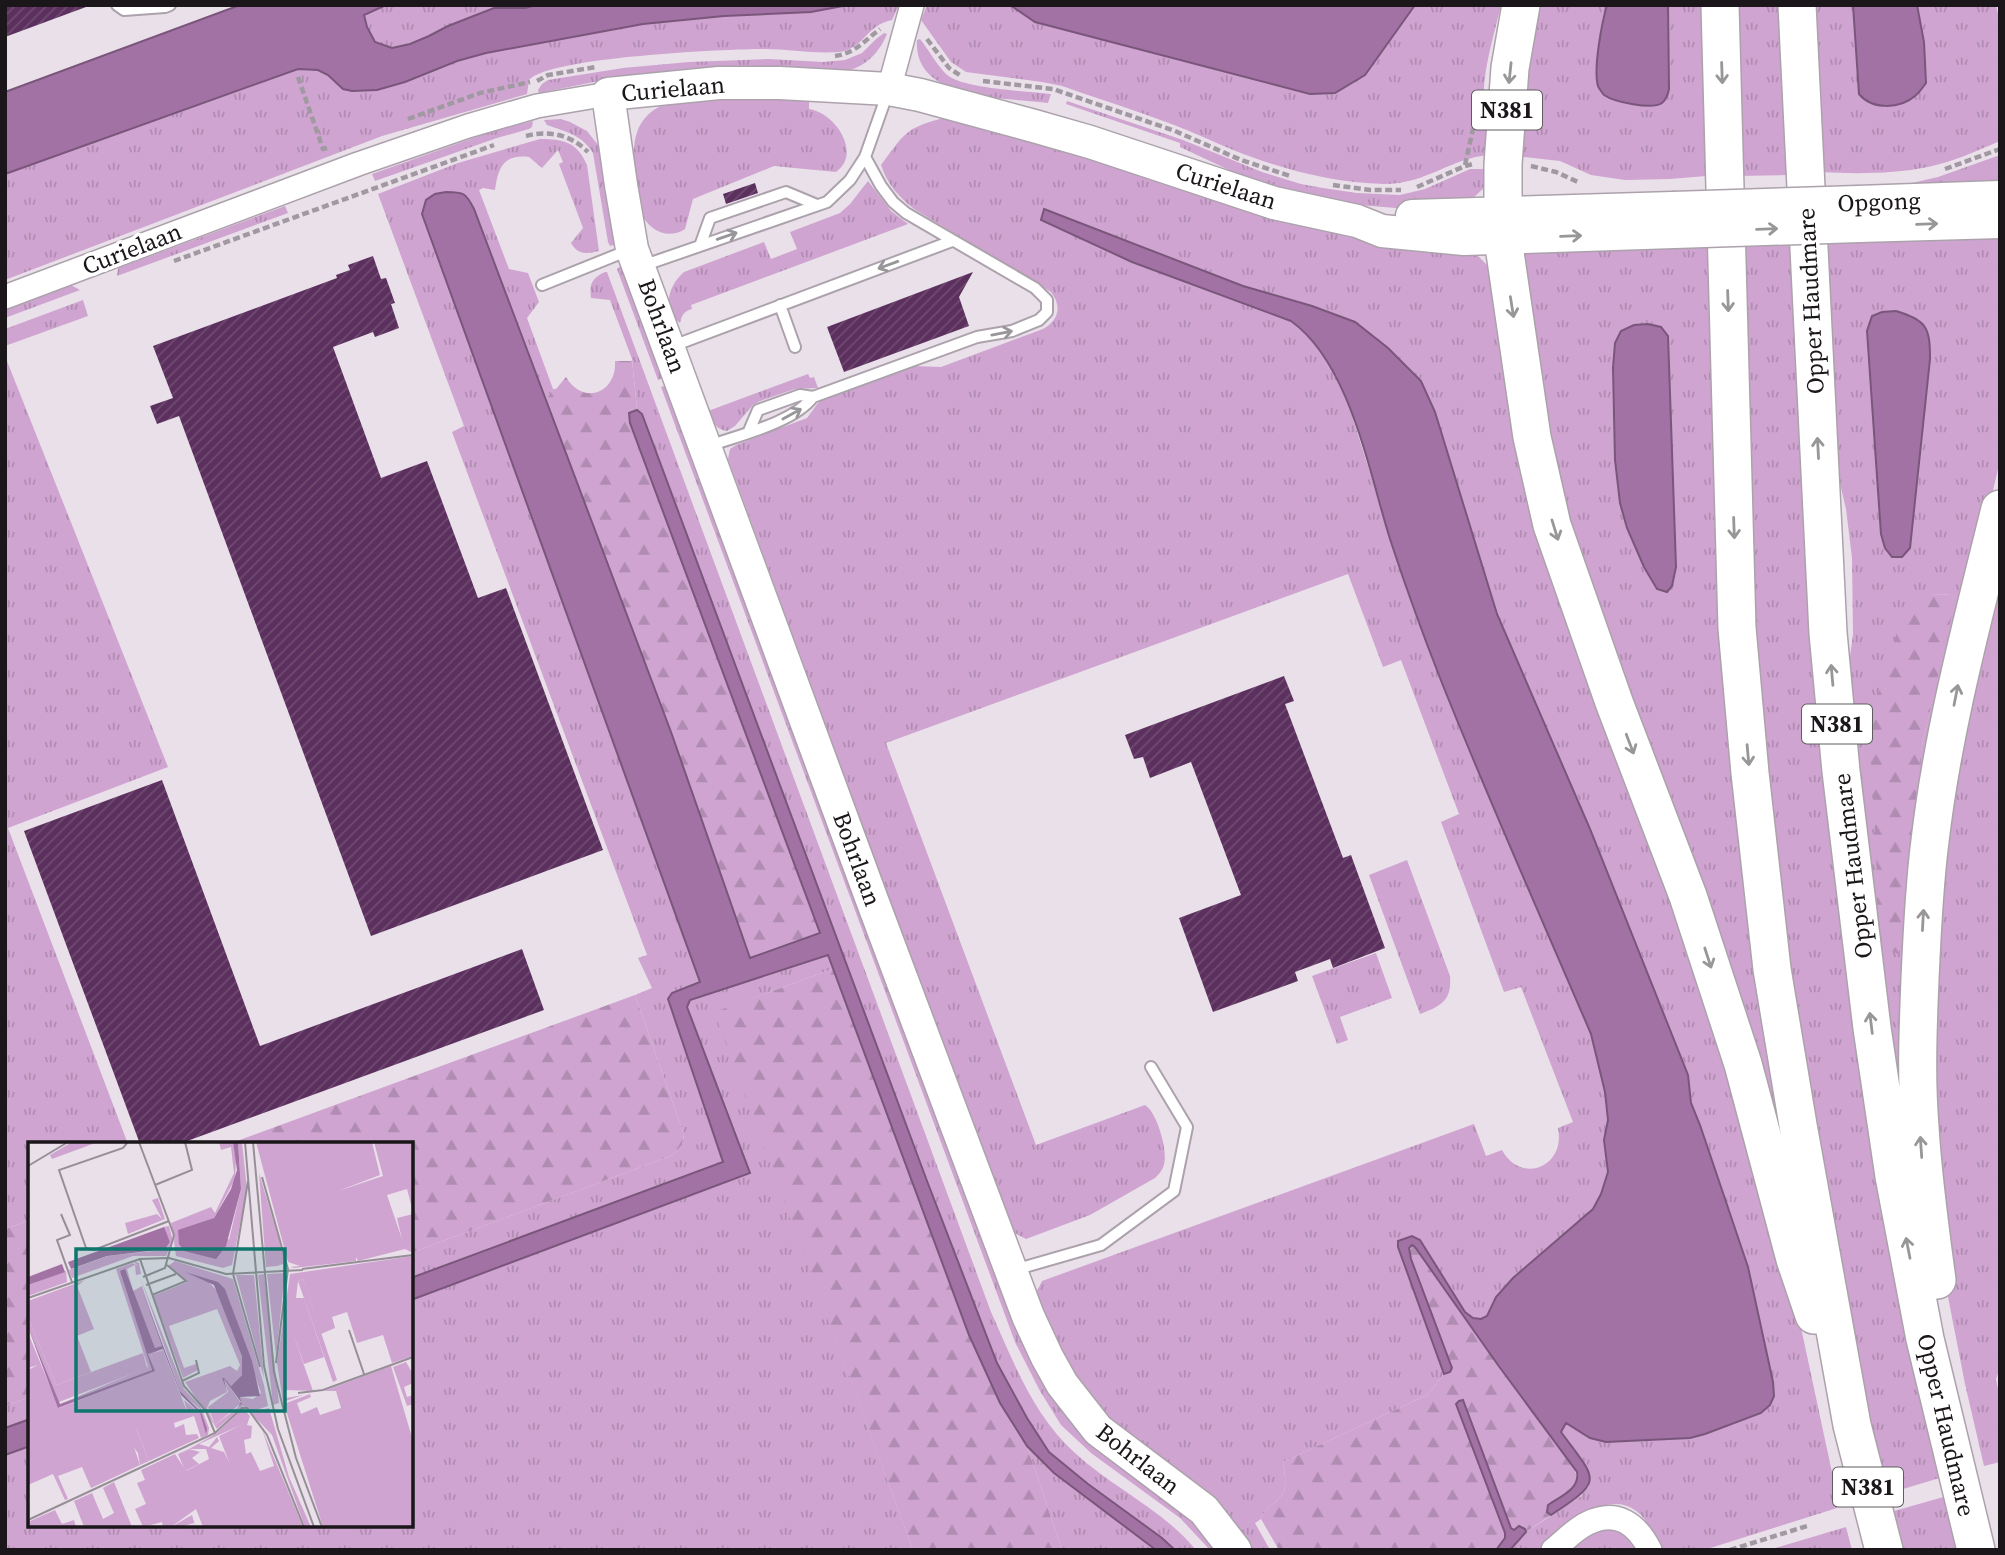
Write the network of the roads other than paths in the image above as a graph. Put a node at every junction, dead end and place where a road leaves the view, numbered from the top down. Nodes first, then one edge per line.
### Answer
1 (117, 5) edge
2 (170, 5) edge
3 (912, 5) edge
4 (1521, 5) edge
5 (1720, 5) edge
6 (1797, 5) edge
7 (889, 89) junction
8 (608, 94) junction
9 (865, 157) junction
10 (2000, 197) edge
11 (817, 205) junction
12 (1858, 214) junction
13 (1674, 220) joint
14 (2000, 222) edge
15 (1502, 227) junction
16 (953, 241) junction
17 (700, 246) junction
18 (636, 258) junction
19 (542, 285) dead end
20 (5, 297) edge
21 (780, 305) junction
22 (669, 347) junction
23 (795, 347) dead end
24 (813, 397) junction
25 (749, 431) junction
26 (706, 447) junction
27 (2000, 509) edge
28 (1151, 1067) dead end
29 (1011, 1271) junction
30 (1852, 1425) junction
31 (1947, 1434) junction
32 (1235, 1550) edge
33 (1553, 1550) edge
34 (1650, 1550) edge
35 (1884, 1550) edge
36 (1976, 1550) edge

1 - 2 lane
3 - 7 street
4 -> 15 highway, N381
5 -> 30 highway, N381
31 -> 6 highway, Opper Haudmare / N381
7 - 8 main road, Curielaan
7 - 9 lane
7 - 15 main road, Curielaan
8 - 18 main road, Bohrlaan
8 - 20 street, Curielaan
9 - 11 lane
9 - 16 lane
10 - 12 main road, Opgong
17 -> 11 lane
11 - 17 lane
12 - 13 main road, Opgong, bridge
12 -> 14 main road, Opgong
13 - 15 main road, Curielaan
15 -> 30 highway, N381
16 -> 21 lane
24 -> 16 lane
17 - 18 lane
18 - 19 lane
18 - 22 main road, Bohrlaan
21 - 22 lane
21 - 23 lane
22 - 26 main road, Bohrlaan
25 -> 24 lane
24 - 25 lane
25 - 26 lane
26 - 29 main road, Bohrlaan
31 -> 27 highway, N381
28 - 29 lane
29 - 32 main road, Bohrlaan
30 - 35 highway, N381
31 - 36 highway, Opper Haudmare / N381
33 - 34 street

